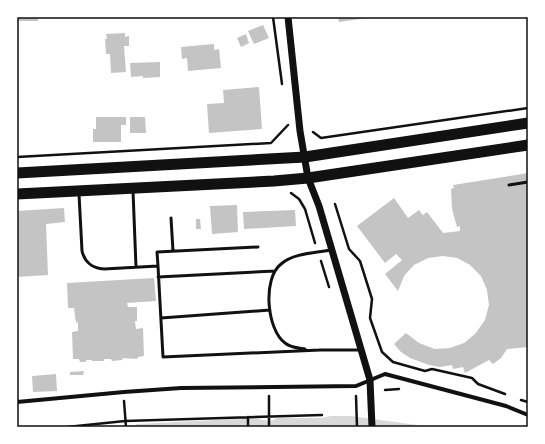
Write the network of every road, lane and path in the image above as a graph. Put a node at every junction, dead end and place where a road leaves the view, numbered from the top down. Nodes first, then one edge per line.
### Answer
1 (273, 17) edge
2 (288, 17) edge
3 (282, 85) dead end
4 (528, 108) edge
5 (528, 123) edge
6 (288, 125) dead end
7 (313, 132) dead end
8 (528, 145) edge
9 (17, 157) edge
10 (304, 157) junction
11 (17, 173) edge
12 (308, 178) junction
13 (528, 182) edge
14 (509, 185) dead end
15 (132, 189) junction
16 (79, 192) junction
17 (286, 192) dead end
18 (17, 194) edge
19 (335, 204) dead end
20 (171, 218) dead end
21 (258, 246) dead end
22 (331, 250) junction
23 (173, 251) junction
24 (318, 252) junction
25 (158, 266) junction
26 (136, 267) junction
27 (275, 271) junction
28 (158, 277) junction
29 (330, 290) dead end
30 (270, 310) junction
31 (161, 318) junction
32 (320, 350) junction
33 (361, 350) junction
34 (370, 380) junction
35 (356, 392) dead end
36 (269, 393) dead end
37 (507, 394) dead end
38 (124, 398) dead end
39 (521, 400) dead end
40 (17, 402) edge
41 (528, 402) edge
42 (528, 414) edge
43 (322, 415) dead end
44 (269, 416) junction
45 (248, 417) junction
46 (125, 421) junction
47 (67, 427) edge
48 (126, 427) edge
49 (248, 427) edge
50 (269, 427) edge
51 (357, 427) edge
52 (372, 427) edge

1 - 3 path
2 - 10 street
4 - 7 path
5 - 10 highway
6 - 9 path
8 - 12 highway
10 - 11 highway
10 - 12 street
12 - 15 highway
12 - 22 street
13 - 14 lane
15 - 16 highway
15 - 26 lane
16 - 18 highway
16 - 26 lane
17 - 24 path
19 - 37 path
20 - 23 lane
21 - 23 lane
22 - 24 lane
22 - 33 street
23 - 25 lane
24 - 27 lane
24 - 29 path
25 - 26 lane
25 - 28 lane
27 - 28 lane
27 - 30 lane
28 - 31 lane
30 - 31 lane
30 - 32 lane
31 - 32 lane
32 - 33 lane
33 - 34 street
34 - 40 street
34 - 42 street
34 - 52 street
35 - 51 path
36 - 44 path
38 - 46 path
39 - 41 path
43 - 44 path
44 - 45 path
44 - 50 path
45 - 46 path
45 - 49 path
46 - 47 path
46 - 48 path

